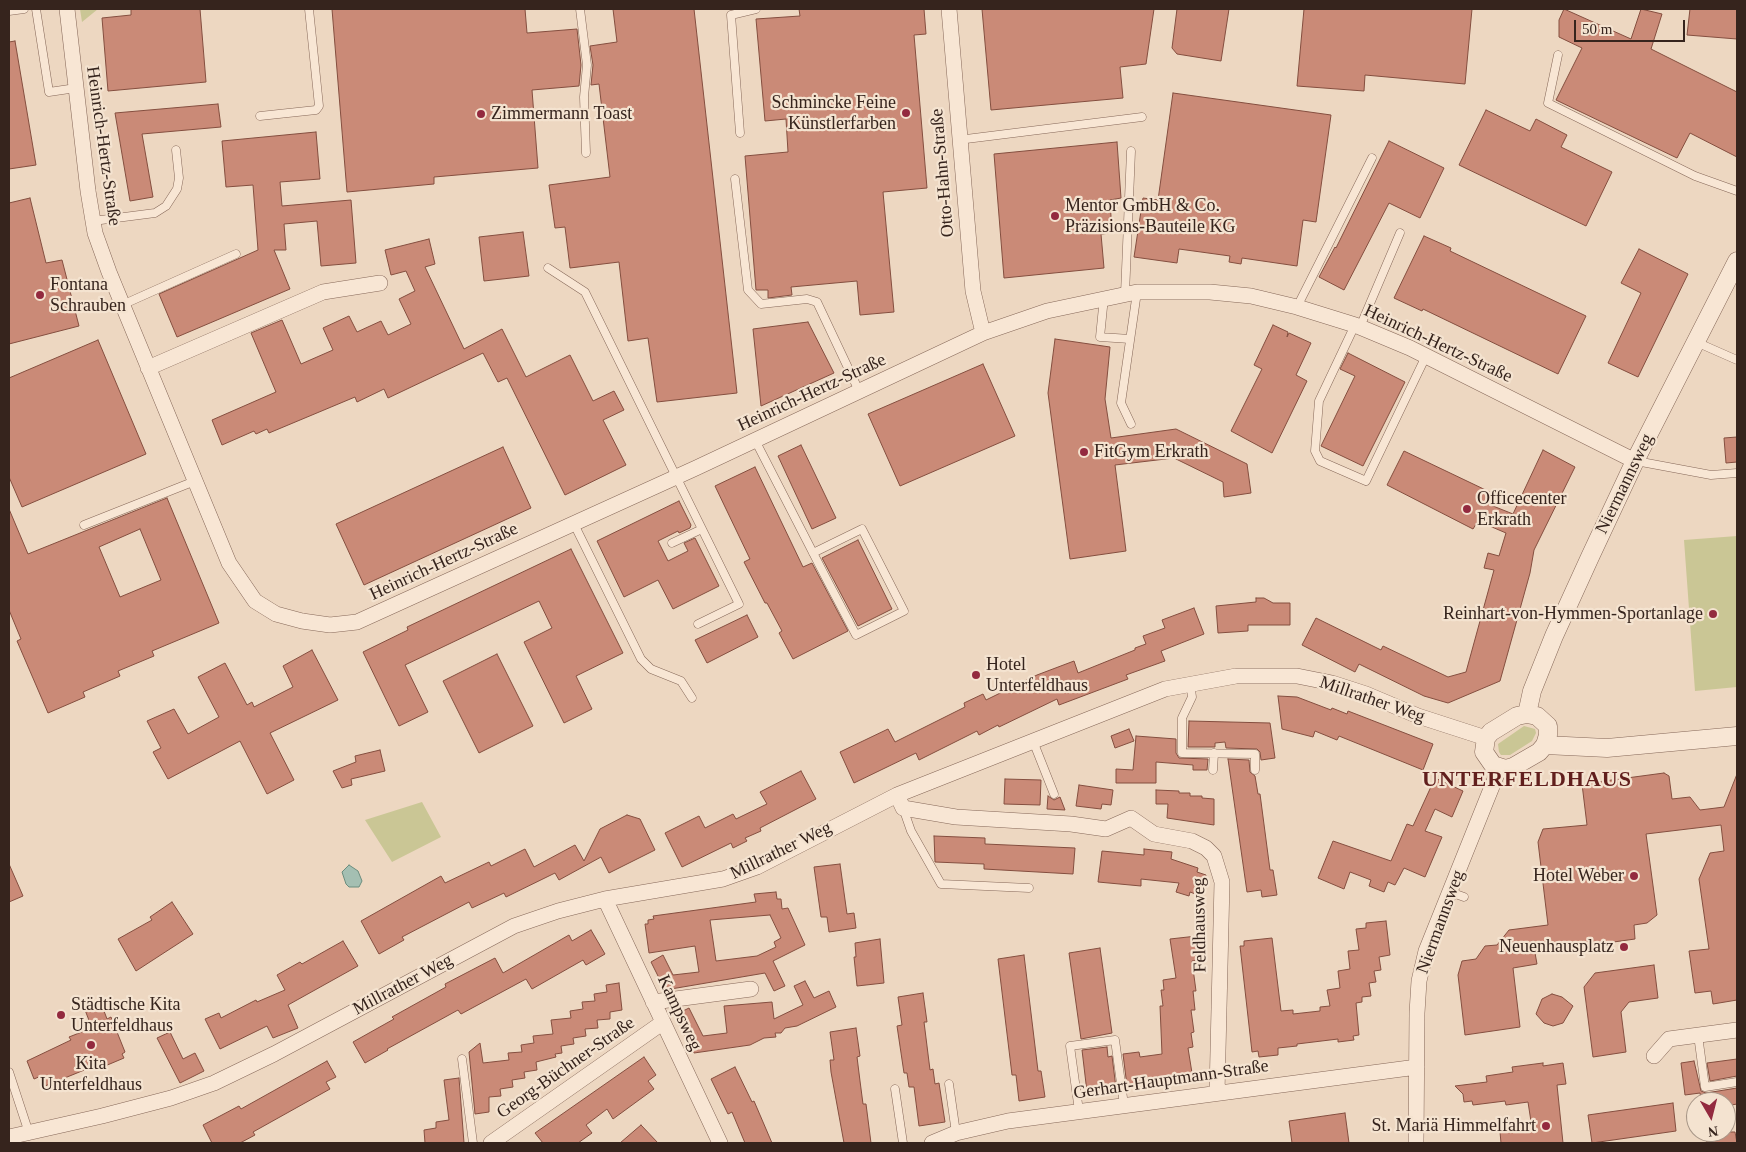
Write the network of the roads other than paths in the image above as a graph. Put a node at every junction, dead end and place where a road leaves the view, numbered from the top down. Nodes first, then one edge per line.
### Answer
1 (24, 9) edge
2 (36, 9) edge
3 (67, 9) edge
4 (309, 9) edge
5 (580, 9) edge
6 (756, 9) edge
7 (949, 9) edge
8 (9, 11) edge
9 (1558, 55) dead end
10 (76, 88) junction
11 (260, 116) dead end
12 (1142, 117) dead end
13 (740, 133) dead end
14 (958, 140) junction
15 (176, 150) dead end
16 (1131, 151) dead end
17 (586, 153) dead end
18 (1372, 158) dead end
19 (735, 179) dead end
20 (1737, 191) edge
21 (93, 221) junction
22 (1400, 232) dead end
23 (236, 254) dead end
24 (1737, 261) edge
25 (548, 268) dead end
26 (380, 283) dead end
27 (1131, 293) junction
28 (1104, 297) junction
29 (122, 305) junction
30 (1297, 307) junction
31 (1358, 326) junction
32 (982, 333) junction
33 (1130, 339) junction
34 (1696, 342) junction
35 (1426, 356) junction
36 (1737, 360) edge
37 (148, 368) junction
38 (859, 391) junction
39 (1131, 424) dead end
40 (755, 440) junction
41 (1635, 461) junction
42 (1737, 473) edge
43 (677, 477) junction
44 (195, 480) junction
45 (574, 524) junction
46 (84, 525) dead end
47 (702, 529) junction
48 (672, 543) dead end
49 (813, 553) junction
50 (698, 624) dead end
51 (1190, 682) junction
52 (692, 698) dead end
53 (1527, 714) junction
54 (1737, 736) edge
55 (1486, 738) junction
56 (1033, 741) junction
57 (1545, 745) junction
58 (1214, 753) junction
59 (1500, 768) junction
60 (1214, 770) dead end
61 (1255, 770) dead end
62 (1054, 794) dead end
63 (900, 801) junction
64 (1029, 888) dead end
65 (605, 900) junction
66 (751, 989) dead end
67 (653, 1002) junction
68 (662, 1023) junction
69 (1737, 1030) edge
70 (1698, 1035) junction
71 (1654, 1056) dead end
72 (462, 1058) dead end
73 (1418, 1067) junction
74 (9, 1072) edge
75 (1737, 1082) edge
76 (949, 1084) dead end
77 (895, 1089) dead end
78 (1217, 1092) junction
79 (1124, 1105) junction
80 (1079, 1112) junction
81 (29, 1133) junction
82 (956, 1133) junction
83 (9, 1136) edge
84 (473, 1143) edge
85 (490, 1143) edge
86 (720, 1143) edge
87 (903, 1143) edge
88 (932, 1143) edge
89 (1416, 1143) edge

1 - 8 lane
2 - 10 lane
3 - 10 street, Heinrich-Hertz-Straße
4 - 11 lane
5 - 17 lane
6 - 13 lane
7 - 14 street, Otto-Hahn-Straße
9 - 20 lane
10 - 21 street, Heinrich-Hertz-Straße
12 - 14 lane
14 - 32 street, Otto-Hahn-Straße
15 - 21 lane
16 - 27 lane
18 - 30 lane
19 - 38 lane
21 - 29 street, Heinrich-Hertz-Straße
22 - 31 lane
23 - 29 lane
24 - 34 street, Niermannsweg
25 - 43 lane
26 - 37 street
27 - 28 street, Heinrich-Hertz-Straße
27 - 30 street, Heinrich-Hertz-Straße
27 - 33 lane
28 - 32 street, Heinrich-Hertz-Straße
28 - 33 lane
29 - 37 street, Heinrich-Hertz-Straße
30 - 31 street, Heinrich-Hertz-Straße
31 - 35 street, Heinrich-Hertz-Straße
31 - 35 lane
32 - 38 street, Heinrich-Hertz-Straße
33 - 39 lane
34 - 36 lane
34 - 41 street, Niermannsweg
35 - 41 street, Heinrich-Hertz-Straße
37 - 44 street, Heinrich-Hertz-Straße
38 - 40 street, Heinrich-Hertz-Straße
40 - 43 street, Heinrich-Hertz-Straße
40 - 49 lane
41 - 42 lane
41 - 53 street, Niermannsweg
43 - 45 street, Heinrich-Hertz-Straße
43 - 47 lane
44 - 45 street, Heinrich-Hertz-Straße
44 - 46 lane
45 - 52 lane
47 - 48 lane
47 - 50 lane
49 - 49 lane
51 - 55 street, Millrather Weg
51 - 56 street, Millrather Weg
51 - 58 lane
53 - 55 street
53 - 57 street
54 - 57 street
55 - 59 street
56 - 62 lane
56 - 63 street, Millrather Weg
57 - 59 street
58 - 60 lane
58 - 61 lane
59 - 73 street, Niermannsweg
63 - 64 lane
63 - 65 street, Millrather Weg
63 - 78 street, Feldhausweg
65 - 67 street, Kampsweg
65 - 81 street, Millrather Weg
66 - 67 street
67 - 68 street, Kampsweg
68 - 85 street, Georg-Büchner-Straße
68 - 86 street, Kampsweg
69 - 70 street
70 - 71 street
70 - 75 lane
72 - 84 lane
73 - 78 street, Gerhart-Hauptmann-Straße
73 - 89 street, Niermannsweg
74 - 81 lane
76 - 82 lane
77 - 87 lane
78 - 79 street, Gerhart-Hauptmann-Straße
79 - 80 street, Gerhart-Hauptmann-Straße
79 - 80 lane
80 - 82 street, Gerhart-Hauptmann-Straße
81 - 83 street, Millrather Weg
82 - 88 street, Gerhart-Hauptmann-Straße

